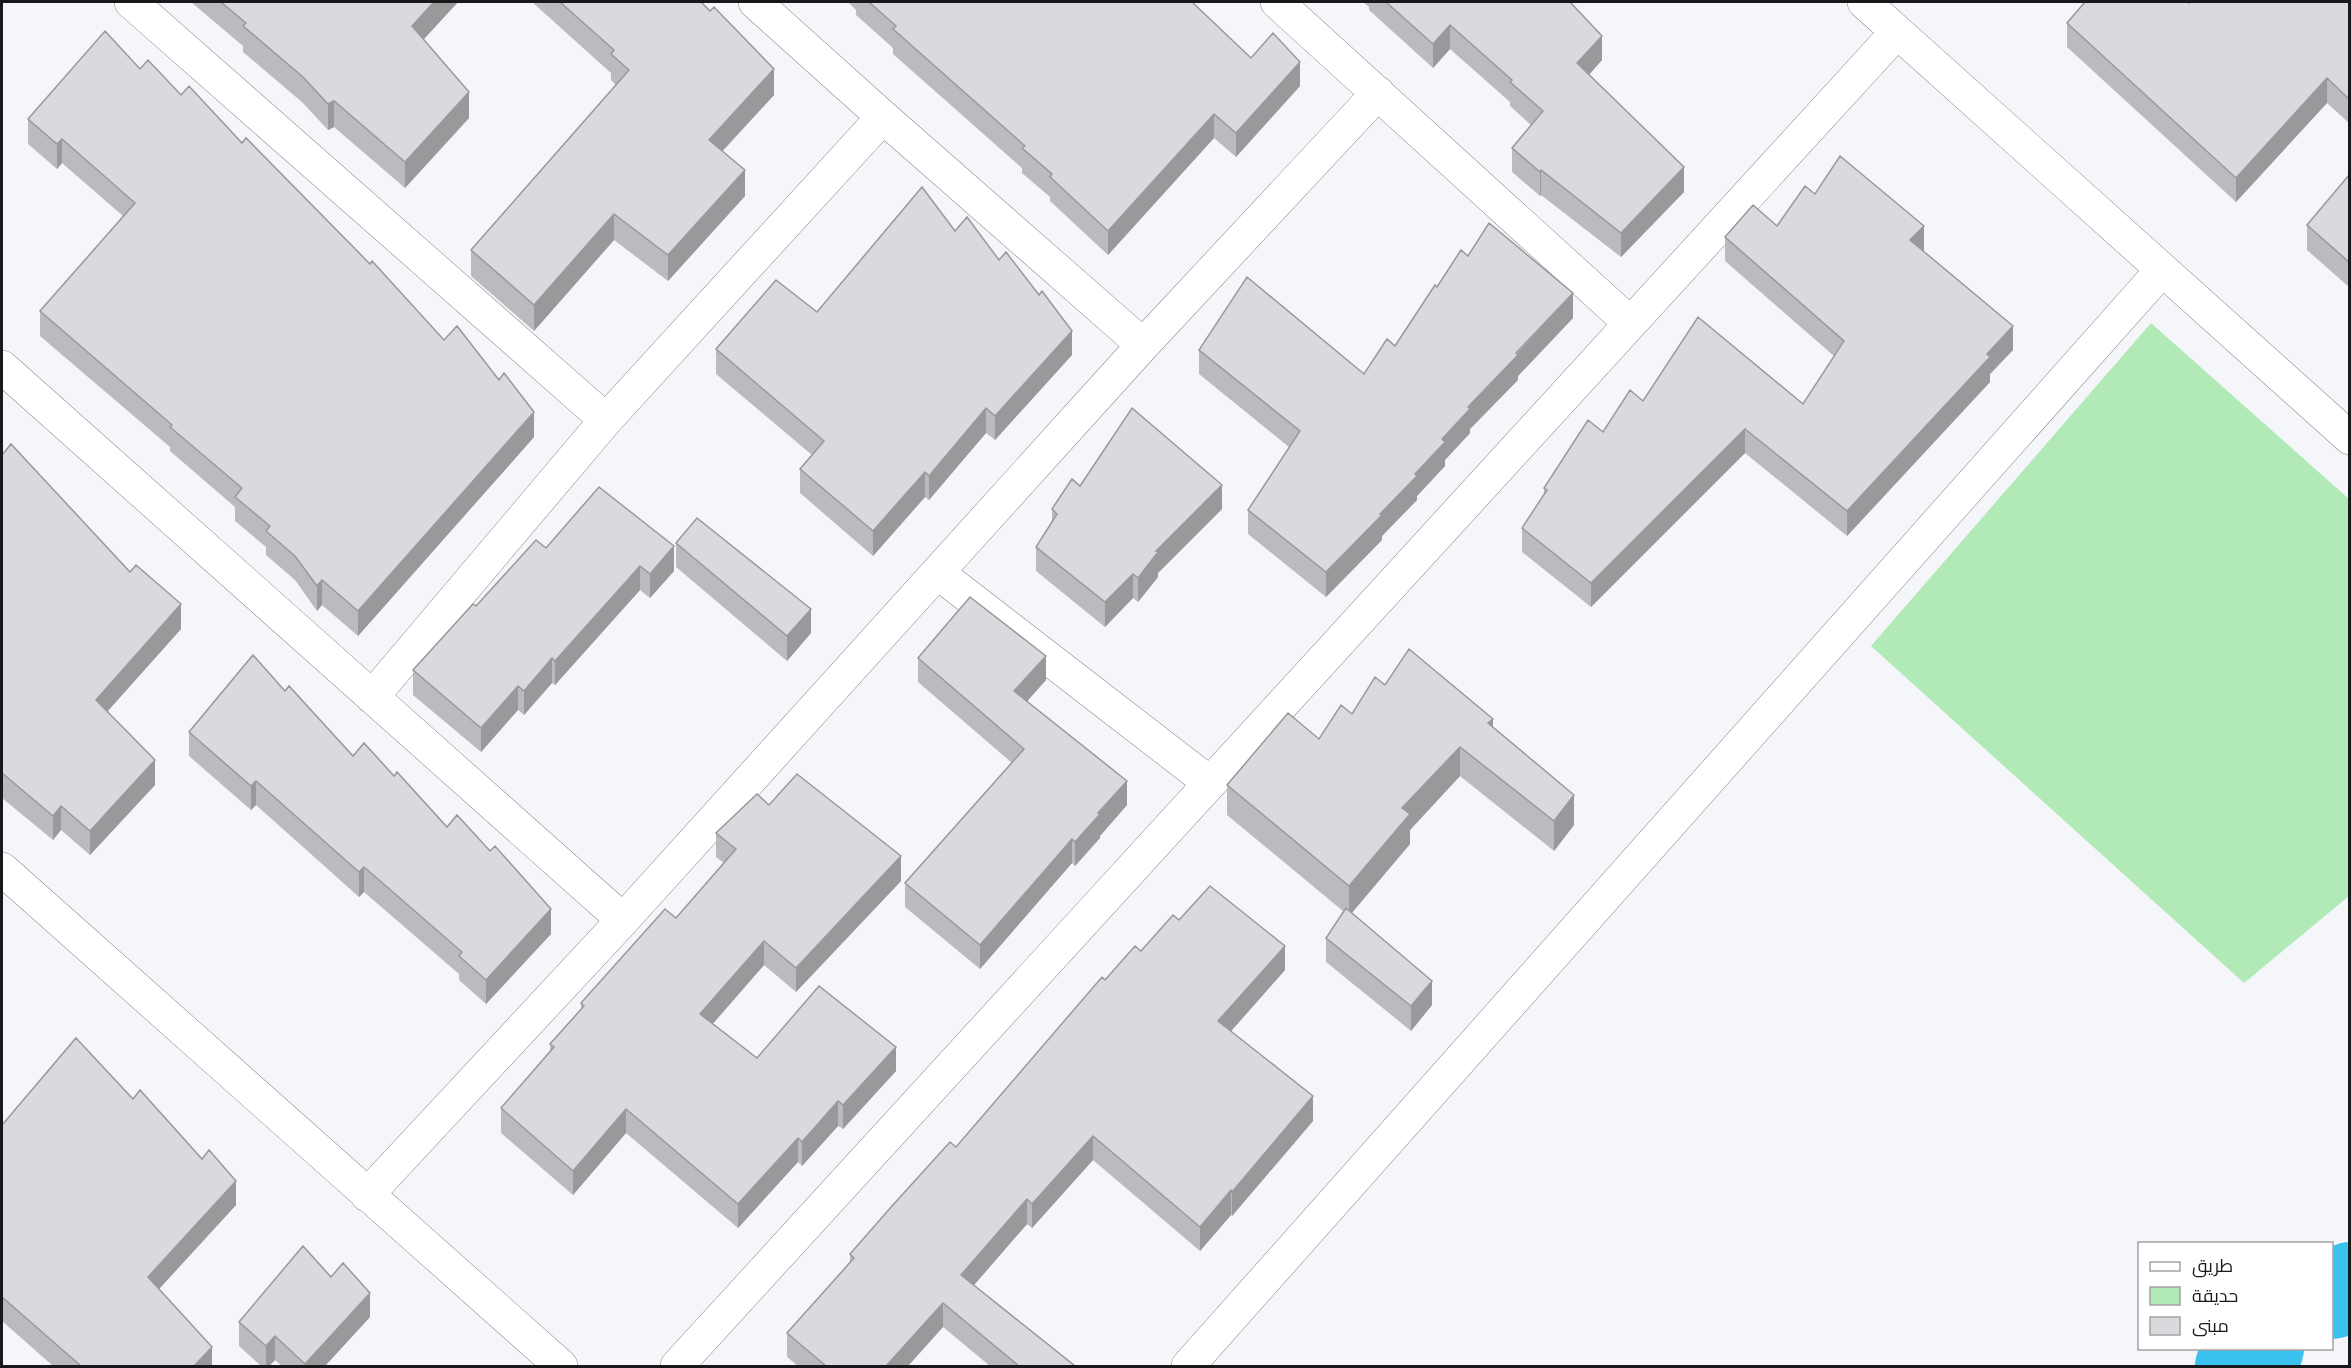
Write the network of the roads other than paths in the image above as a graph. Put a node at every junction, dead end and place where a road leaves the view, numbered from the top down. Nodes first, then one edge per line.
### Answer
1 (131, 2) edge
2 (755, 2) edge
3 (1277, 2) edge
4 (1864, 2) edge
5 (1897, 32) junction
6 (1378, 93) junction
7 (883, 117) junction
8 (2162, 270) junction
9 (1630, 323) junction
10 (1143, 345) junction
11 (2, 368) edge
12 (606, 420) junction
13 (2349, 438) edge
14 (938, 573) junction
15 (372, 697) junction
16 (1210, 783) junction
17 (2, 870) edge
18 (623, 920) junction
19 (367, 1195) junction
20 (561, 1366) edge
21 (677, 1366) edge
22 (1188, 1366) edge

1 - 12 street
2 - 7 street
3 - 6 street
4 - 5 street
5 - 8 street
5 - 9 street
6 - 9 street
6 - 10 street
7 - 10 street
7 - 12 street
8 - 13 street
8 - 22 street
9 - 16 street
10 - 14 street
11 - 15 street
12 - 15 street
14 - 16 street
14 - 18 street
15 - 18 street
16 - 21 street
17 - 19 street
18 - 19 street
19 - 20 street

